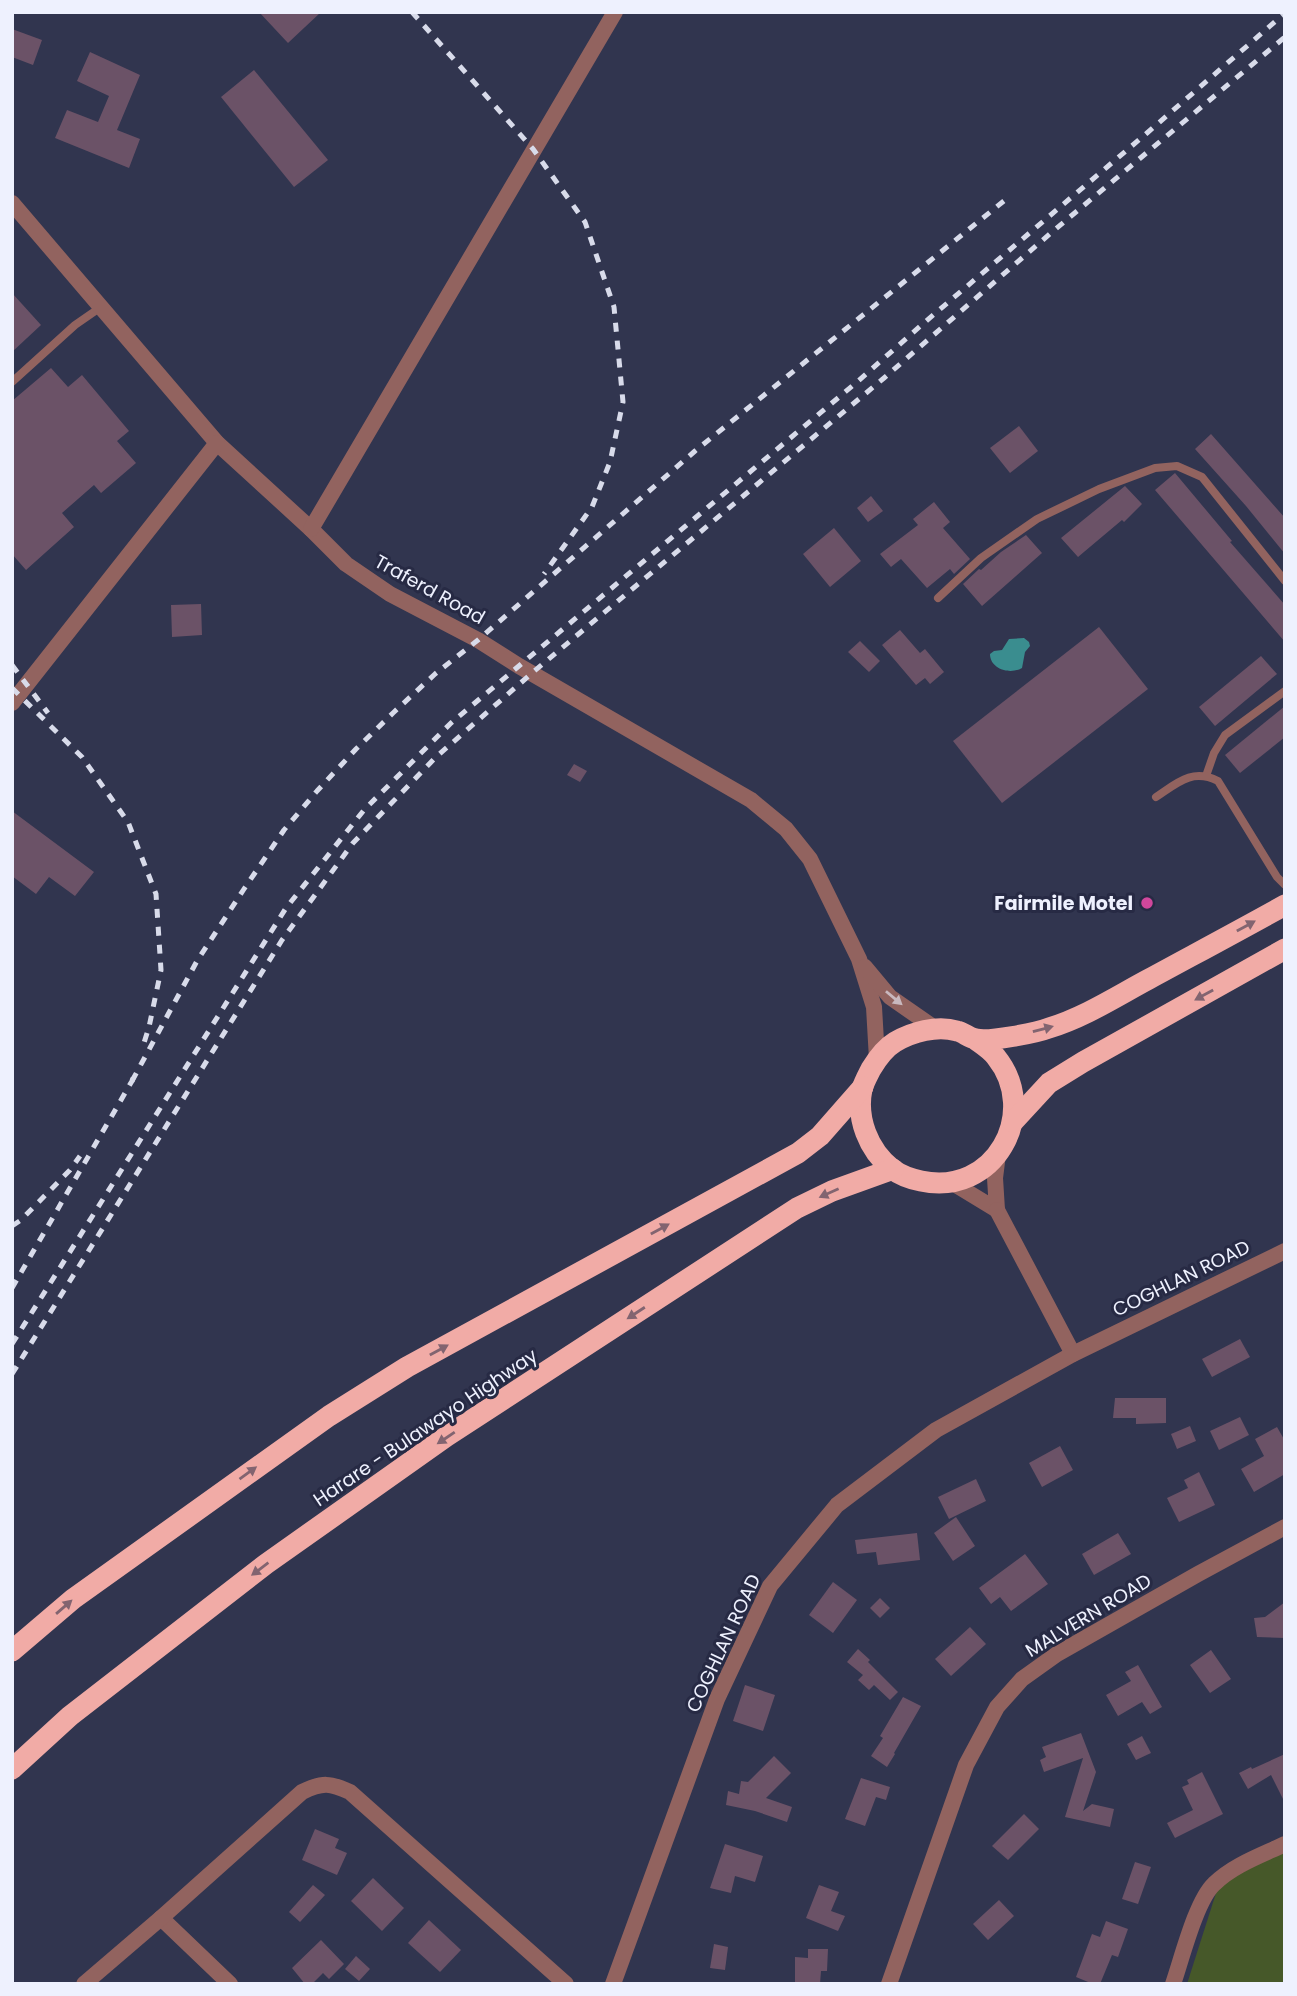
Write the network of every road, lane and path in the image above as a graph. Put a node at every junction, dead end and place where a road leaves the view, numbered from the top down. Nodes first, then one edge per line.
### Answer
1 (615, 12) edge
2 (12, 203) edge
3 (101, 307) junction
4 (12, 382) edge
5 (217, 443) junction
6 (311, 529) junction
7 (1285, 581) edge
8 (938, 598) dead end
9 (1285, 691) edge
10 (12, 703) edge
11 (1206, 776) junction
12 (1156, 797) dead end
13 (1277, 877) junction
14 (1285, 885) edge
15 (1284, 906) edge
16 (1285, 950) edge
17 (859, 960) junction
18 (936, 1029) junction
19 (976, 1040) junction
20 (877, 1059) junction
21 (863, 1087) junction
22 (1013, 1122) junction
23 (998, 1154) junction
24 (893, 1169) junction
25 (951, 1182) junction
26 (997, 1210) junction
27 (1285, 1251) edge
28 (1073, 1353) junction
29 (1285, 1527) edge
30 (12, 1651) edge
31 (12, 1769) edge
32 (1285, 1844) edge
33 (161, 1919) junction
34 (84, 1984) edge
35 (230, 1984) edge
36 (566, 1984) edge
37 (613, 1984) edge
38 (889, 1984) edge
39 (1173, 1984) edge

1 - 6 street
2 - 3 street, Traferd Road
3 - 4 lane
3 - 5 street, Traferd Road
5 - 6 street, Traferd Road
5 - 10 street
6 - 17 street, Traferd Road
7 - 8 lane
9 - 11 lane
11 - 12 lane
11 - 13 lane
13 - 14 lane
13 - 15 lane
19 -> 15 highway
16 -> 22 highway
17 -> 18 street, Traferd Road
17 - 20 street, Traferd Road
18 - 19 highway
18 - 20 highway
19 - 22 highway
20 - 21 highway
21 - 24 highway
30 -> 21 highway
22 - 23 highway
23 - 25 highway
23 - 26 street
24 - 25 highway
24 -> 31 highway, Harare - Bulawayo Highway
25 - 26 street
26 - 28 street
27 - 28 street, COGHLAN ROAD
28 - 37 street, COGHLAN ROAD
29 - 38 street, MALVERN ROAD
32 - 39 street
33 - 34 street
33 - 35 street
33 - 36 street

